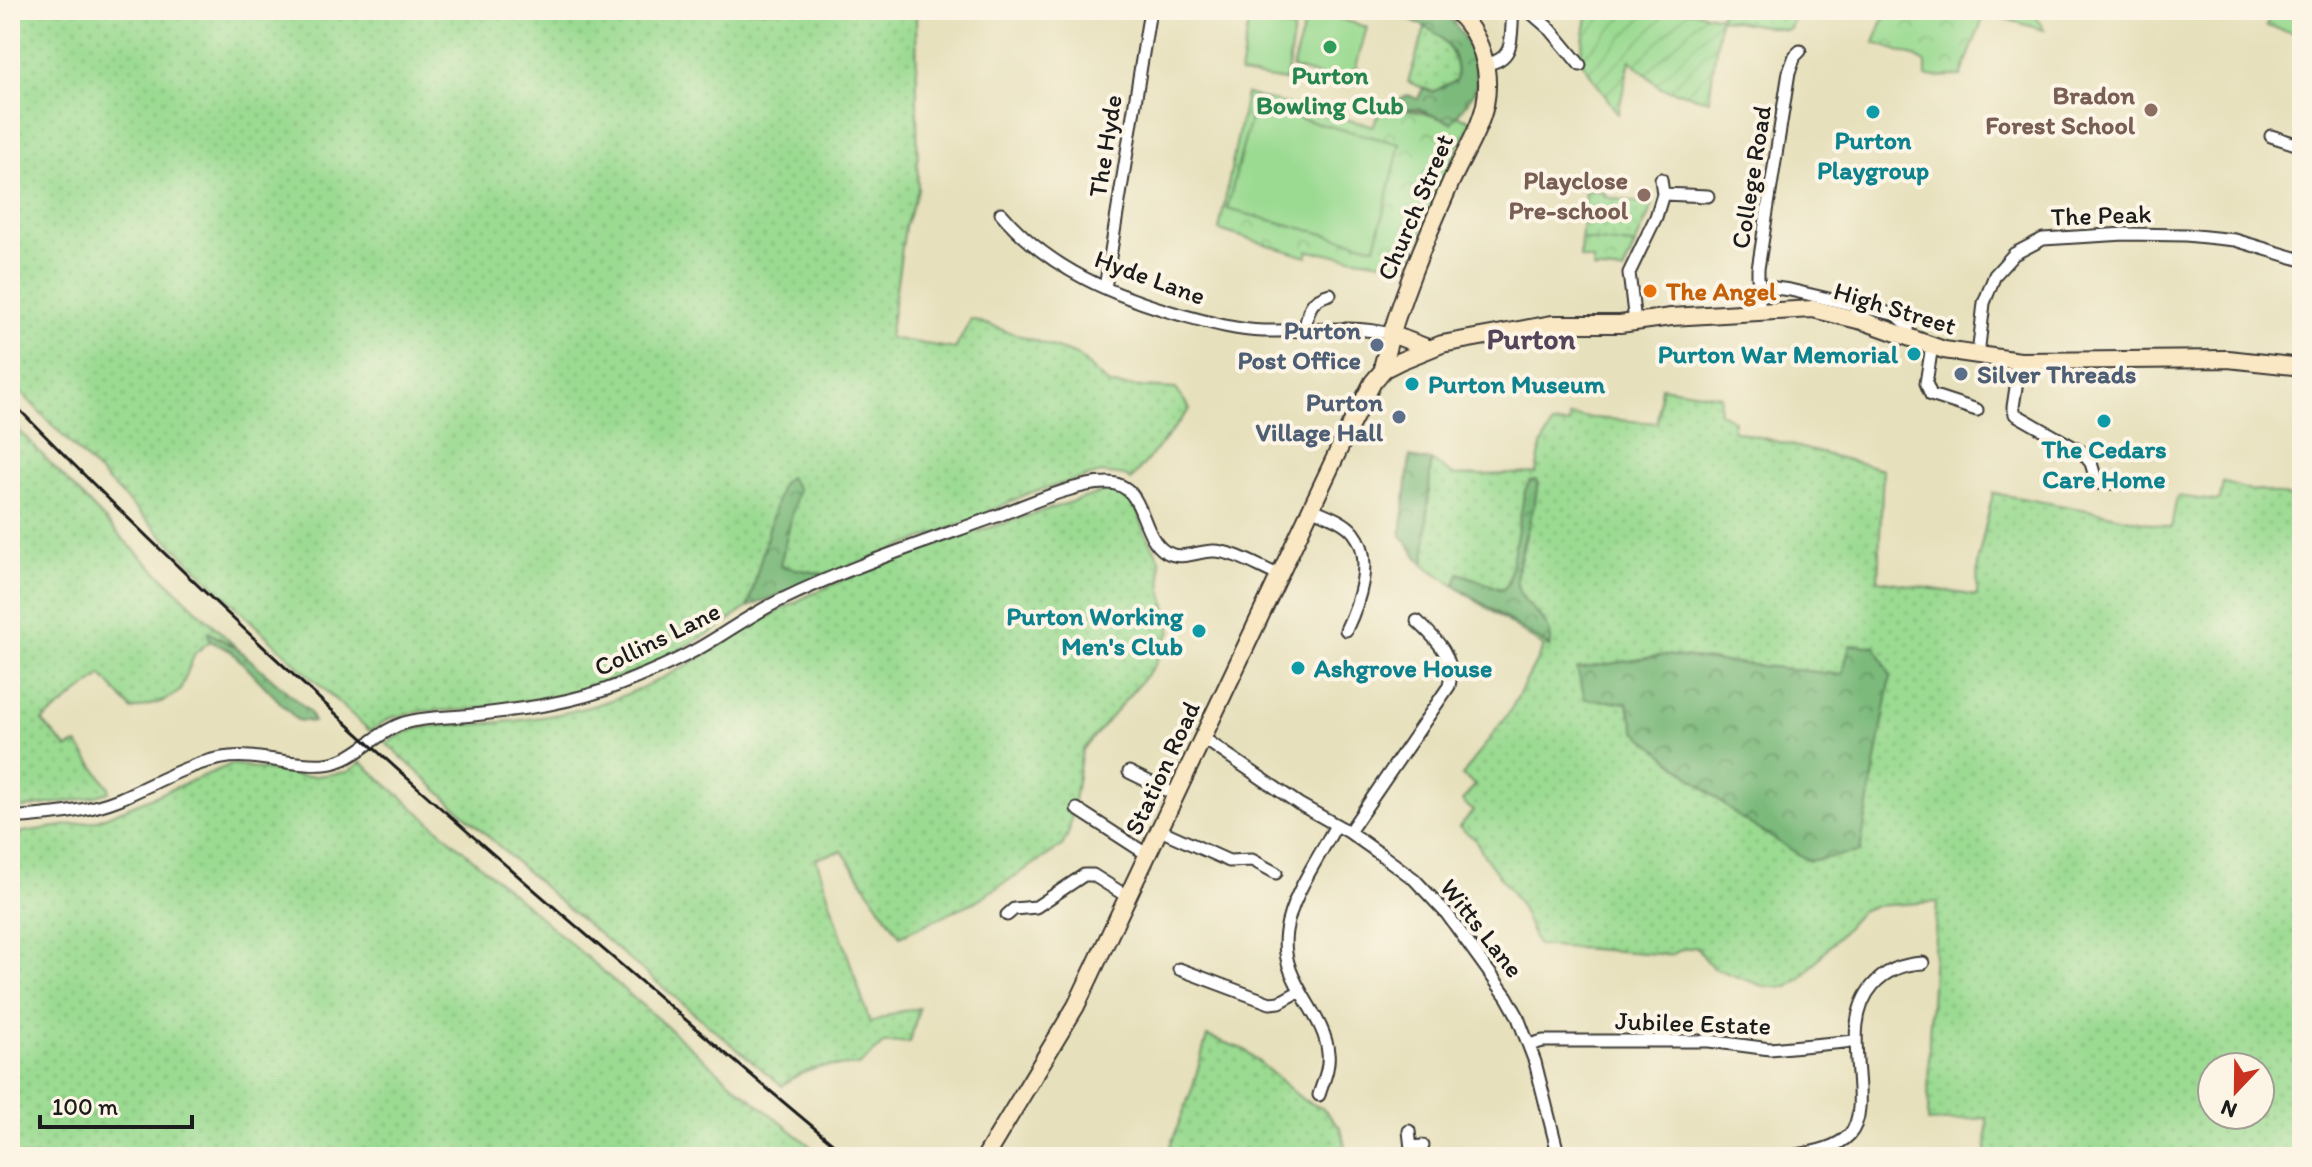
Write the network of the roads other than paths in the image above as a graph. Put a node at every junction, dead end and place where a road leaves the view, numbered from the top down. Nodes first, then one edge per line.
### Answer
1 (1150, 10) edge
2 (1454, 10) edge
3 (1513, 10) edge
4 (1528, 10) edge
5 (1800, 51) dead end
6 (1485, 64) junction
7 (1580, 65) dead end
8 (2271, 136) dead end
9 (2302, 146) edge
10 (1661, 179) dead end
11 (1663, 194) junction
12 (1708, 196) dead end
13 (1001, 213) dead end
14 (2302, 260) edge
15 (1105, 288) junction
16 (1762, 292) junction
17 (1330, 294) dead end
18 (1759, 311) junction
19 (1635, 322) junction
20 (1305, 329) junction
21 (1391, 334) junction
22 (1905, 337) junction
23 (1932, 346) junction
24 (1428, 348) junction
25 (1978, 355) junction
26 (2020, 361) junction
27 (2302, 367) edge
28 (1384, 369) junction
29 (1368, 391) joint
30 (1977, 410) dead end
31 (2148, 483) dead end
32 (1310, 508) junction
33 (1278, 575) junction
34 (1417, 621) dead end
35 (1346, 630) dead end
36 (1203, 738) junction
37 (1129, 772) dead end
38 (1176, 795) junction
39 (1077, 809) dead end
40 (10, 818) edge
41 (1336, 825) junction
42 (1160, 830) junction
43 (1349, 832) junction
44 (1148, 855) junction
45 (1276, 873) dead end
46 (1128, 897) junction
47 (1007, 915) dead end
48 (1923, 963) dead end
49 (1179, 969) dead end
50 (1300, 991) junction
51 (1855, 1041) junction
52 (1529, 1045) junction
53 (1319, 1095) dead end
54 (1409, 1131) dead end
55 (1415, 1150) edge
56 (985, 1157) edge
57 (1559, 1157) edge
58 (1785, 1157) edge

1 - 15 street, The Hyde
2 - 6 street, Church Street
3 - 6 street
4 - 7 street
5 - 16 street, College Road
6 - 21 street, Church Street
8 - 9 street
10 - 11 street
11 - 12 street
11 - 19 street
13 - 15 street, Hyde Lane
14 - 25 street, The Peak
15 - 20 street, Hyde Lane
16 - 18 street, College Road
16 - 22 street
17 - 20 street
18 - 19 street, High Street
18 - 22 street, High Street
19 - 24 street, High Street
20 - 21 street, Hyde Lane
21 - 24 street
21 - 28 street, Church Street
22 - 23 street, High Street
23 - 25 street, High Street
23 - 30 street
24 - 28 street, High Street
25 - 26 street, High Street
26 - 27 street, High Street
26 - 31 street
28 - 29 street, High Street
29 - 32 street, Station Road
32 - 33 street, Station Road
32 - 35 street
33 - 36 street, Station Road
33 - 40 street, Collins Lane
34 - 43 street
36 - 38 street, Station Road
36 - 41 street, Witts Lane
37 - 38 street
38 - 42 street, Station Road
39 - 44 street
41 - 43 street, Witts Lane
41 - 50 street
42 - 44 street, Station Road
42 - 45 street
43 - 52 street, Witts Lane
44 - 46 street, Station Road
46 - 47 street
46 - 56 street, Station Road
48 - 51 street
49 - 50 street
50 - 53 street
51 - 52 street, Jubilee Estate
51 - 58 street
52 - 57 street, Witts Lane
54 - 55 street

